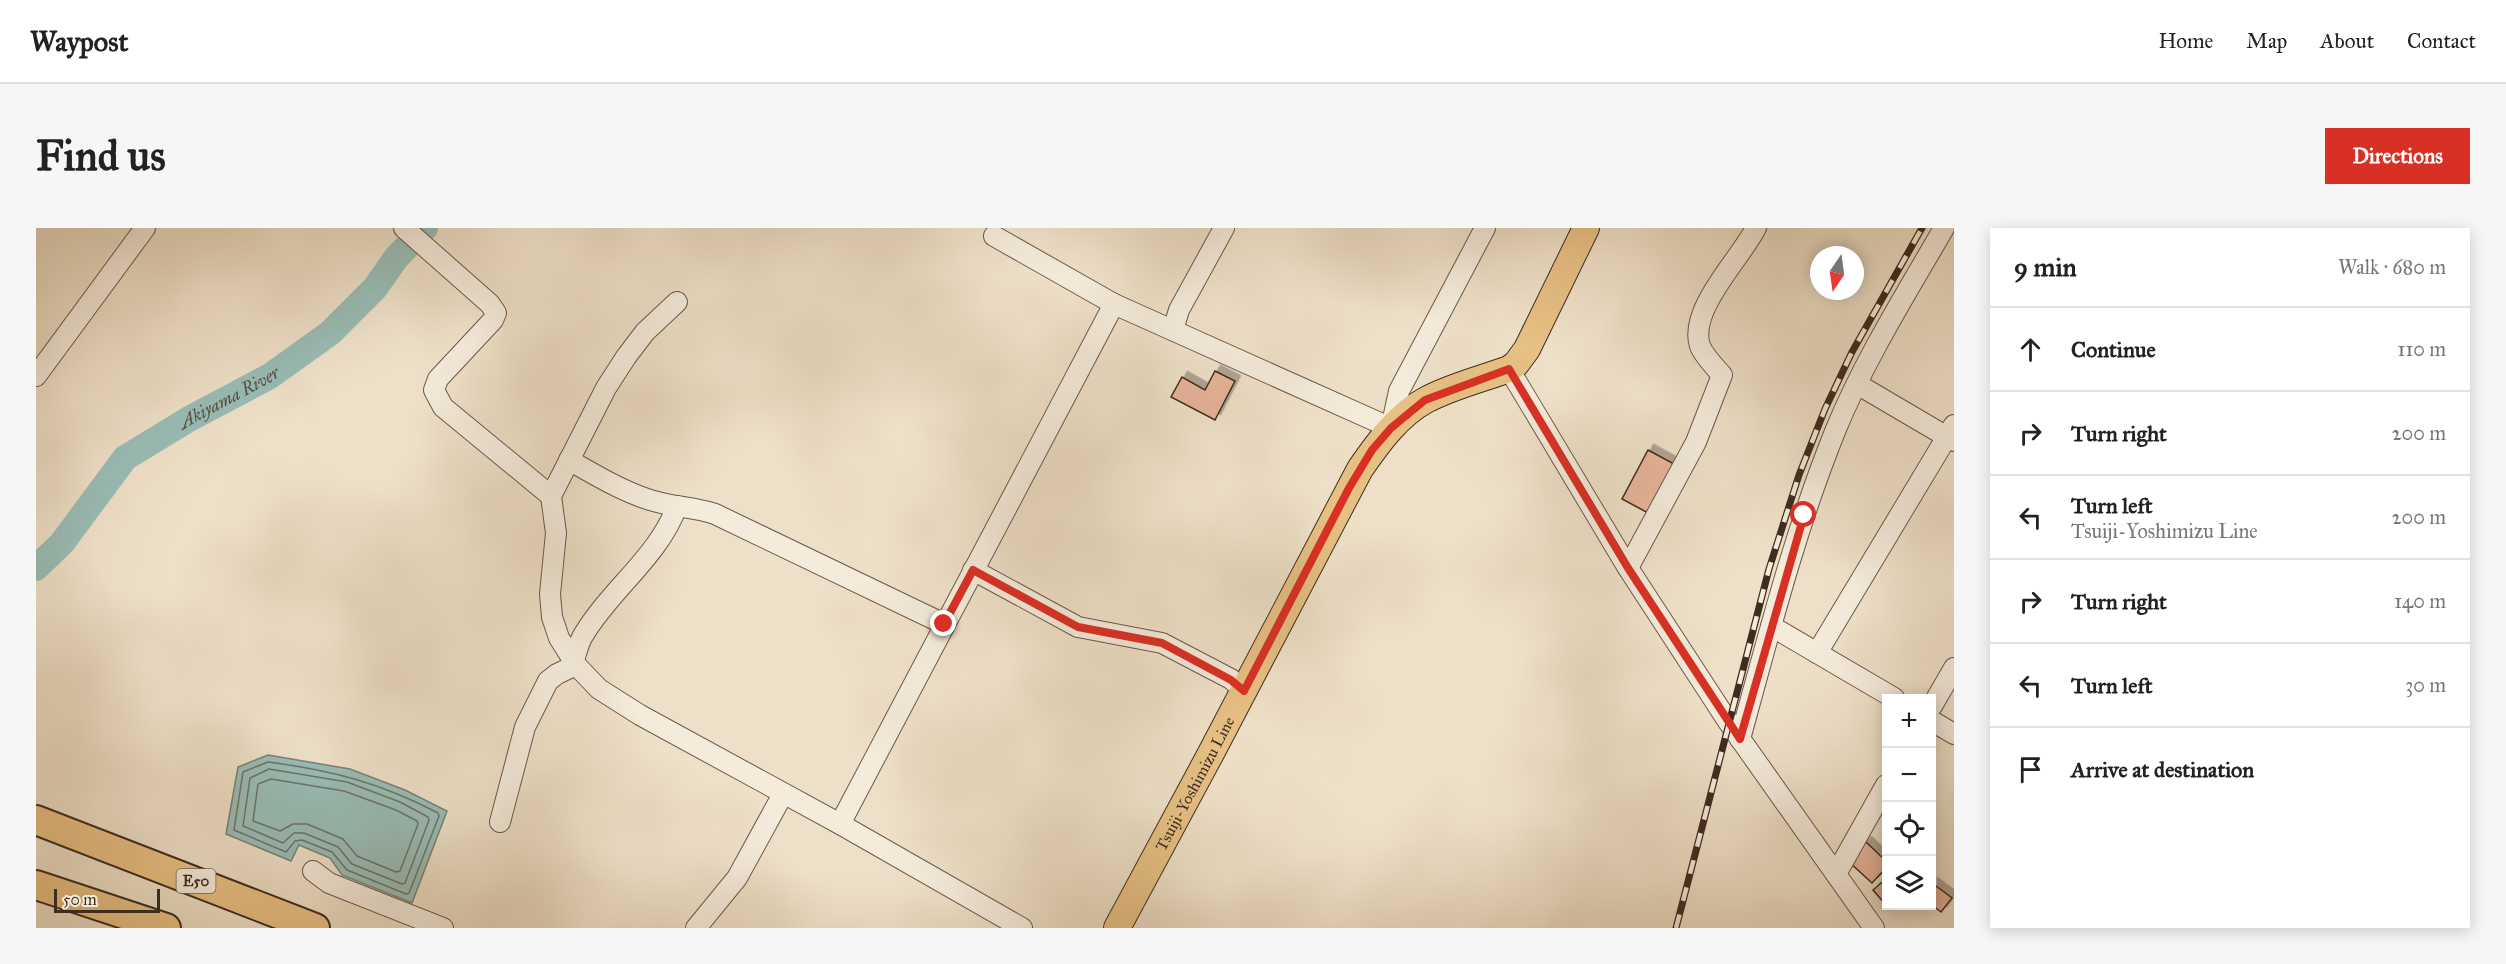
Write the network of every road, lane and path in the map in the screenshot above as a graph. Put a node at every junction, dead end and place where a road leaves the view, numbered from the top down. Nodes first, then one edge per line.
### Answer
1 (146, 228) edge
2 (404, 228) edge
3 (1224, 228) edge
4 (1485, 228) edge
5 (1586, 228) edge
6 (1756, 228) edge
7 (1944, 228) edge
8 (994, 236) dead end
9 (677, 302) dead end
10 (1114, 303) junction
11 (1173, 330) junction
12 (1509, 369) junction
13 (36, 376) edge
14 (1857, 384) junction
15 (1391, 428) junction
16 (1952, 434) edge
17 (569, 460) junction
18 (551, 496) junction
19 (677, 506) junction
20 (1628, 568) junction
21 (973, 570) junction
22 (944, 624) junction
23 (1771, 626) junction
24 (1817, 653) junction
25 (575, 663) junction
26 (1954, 668) edge
27 (1244, 691) junction
28 (1886, 694) edge
29 (1936, 699) edge
30 (1936, 723) edge
31 (1954, 734) edge
32 (1740, 739) junction
33 (783, 794) junction
34 (1882, 794) edge
35 (36, 820) edge
36 (500, 822) dead end
37 (840, 824) junction
38 (313, 871) dead end
39 (1836, 874) junction
40 (42, 887) edge
41 (166, 928) edge
42 (315, 928) edge
43 (443, 928) edge
44 (696, 928) edge
45 (1022, 928) edge
46 (1117, 928) edge
47 (1874, 928) edge

1 - 13 street
2 - 18 street
3 - 11 street
4 - 15 street
5 - 12 main road, Tsuiji-Yoshimizu Line
6 - 20 street
7 - 14 street
8 - 10 street
9 - 17 street
10 - 11 street
10 - 21 street
11 - 15 street
12 - 15 main road, Tsuiji-Yoshimizu Line
12 - 20 street
14 - 16 street
14 - 23 street
15 - 27 main road, Tsuiji-Yoshimizu Line
16 - 24 street
17 - 18 street
17 - 19 street
18 - 25 street
19 - 22 street
19 - 25 street
20 - 32 street
21 - 22 street
21 - 27 street
22 - 37 street
23 - 24 street
23 - 32 street
24 - 28 street
25 - 33 street
25 - 36 street
26 - 29 street
27 - 46 main road, Tsuiji-Yoshimizu Line
30 - 31 street
32 - 39 street
33 - 37 street
33 - 44 street
34 - 39 street
35 - 42 highway, E50
37 - 45 street
38 - 43 street
39 - 47 street
40 - 41 highway

